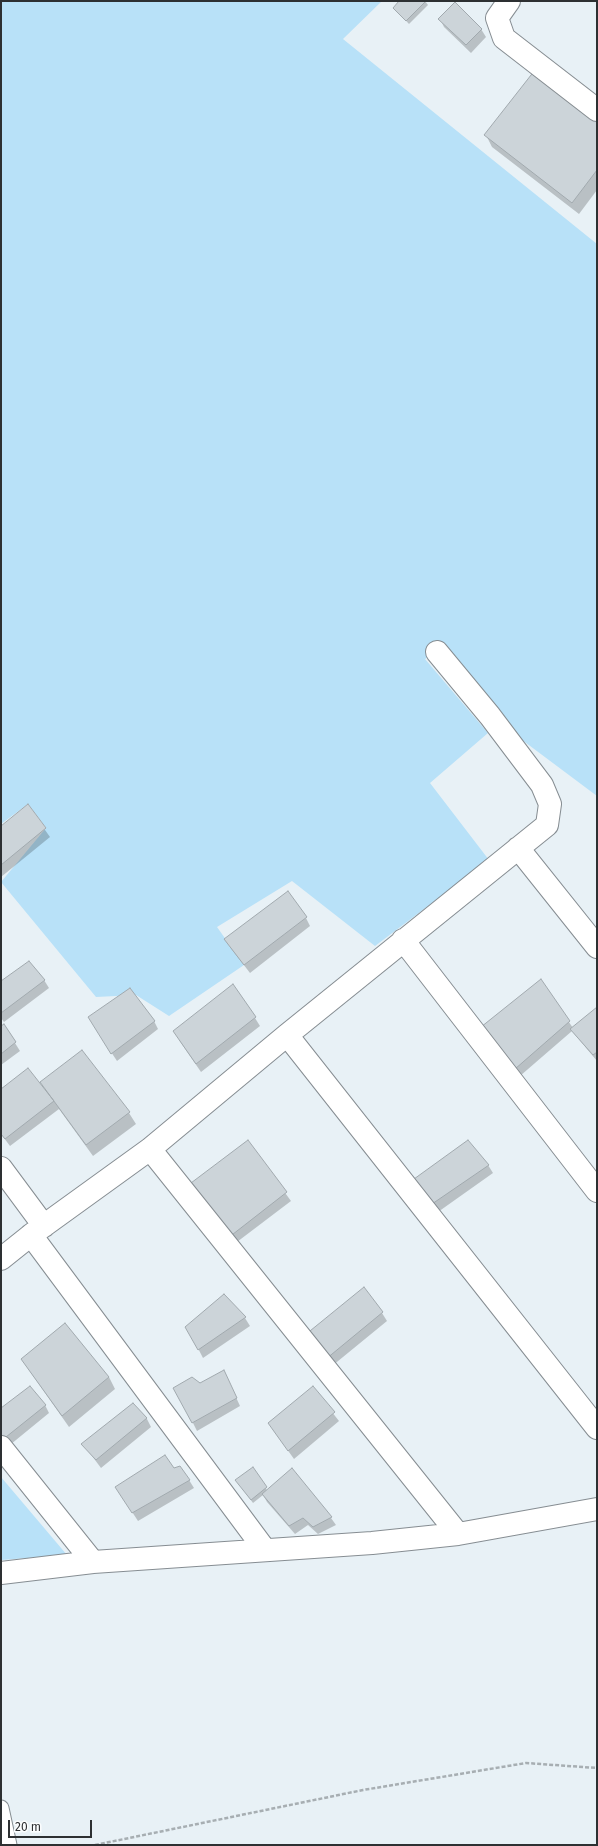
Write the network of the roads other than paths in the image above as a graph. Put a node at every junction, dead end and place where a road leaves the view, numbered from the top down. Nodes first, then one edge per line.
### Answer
1 (509, 1) edge
2 (597, 110) edge
3 (437, 652) dead end
4 (518, 848) junction
5 (403, 940) junction
6 (597, 947) edge
7 (287, 1035) junction
8 (150, 1149) junction
9 (1, 1168) edge
10 (597, 1191) edge
11 (37, 1230) junction
12 (1, 1259) edge
13 (597, 1428) edge
14 (1, 1447) edge
15 (597, 1509) edge
16 (458, 1534) junction
17 (265, 1550) junction
18 (93, 1562) junction
19 (1, 1573) edge
20 (1, 1808) edge
21 (9, 1845) edge

1 - 2 street
3 - 4 street
4 - 5 street
4 - 6 street
5 - 7 street
5 - 10 street
7 - 8 street
7 - 13 street
8 - 11 street
8 - 16 street
9 - 11 street
11 - 12 street
11 - 17 street
14 - 18 street
15 - 16 street
16 - 17 street
17 - 18 street
18 - 19 street
20 - 21 lane

